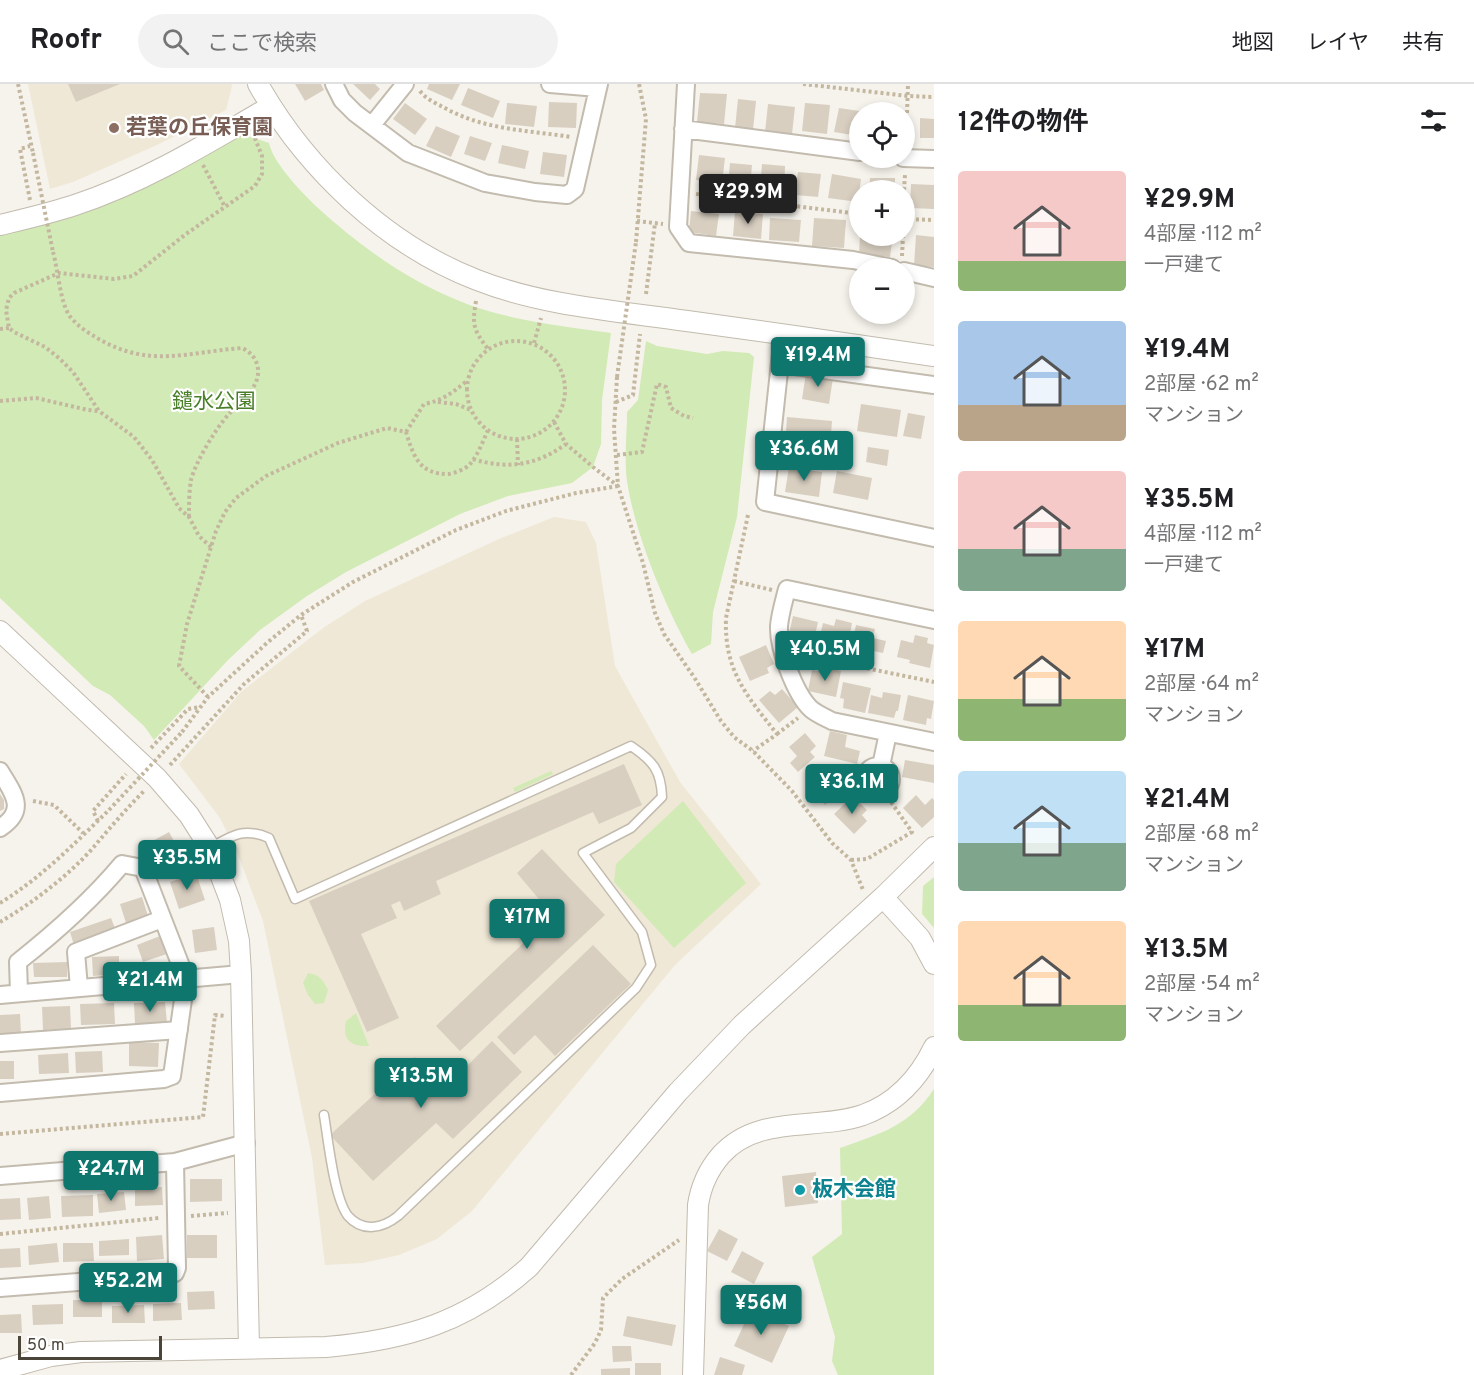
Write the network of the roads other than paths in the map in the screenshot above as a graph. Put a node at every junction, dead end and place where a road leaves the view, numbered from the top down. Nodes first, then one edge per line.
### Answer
1 (258, 84) edge
2 (334, 84) edge
3 (405, 84) edge
4 (550, 84) edge
5 (686, 84) edge
6 (598, 86) edge
7 (271, 106) junction
8 (372, 125) junction
9 (683, 129) junction
10 (849, 151) edge
11 (915, 158) edge
12 (934, 159) edge
13 (0, 225) edge
14 (849, 260) edge
15 (915, 274) edge
16 (934, 278) edge
17 (783, 334) junction
18 (934, 356) edge
19 (780, 364) junction
20 (934, 385) edge
21 (934, 538) edge
22 (934, 620) edge
23 (0, 631) edge
24 (888, 733) junction
25 (934, 742) edge
26 (0, 771) edge
27 (884, 792) road end
28 (0, 828) edge
29 (934, 847) edge
30 (210, 848) junction
31 (883, 897) junction
32 (162, 919) junction
33 (934, 964) edge
34 (241, 974) junction
35 (186, 979) junction
36 (79, 988) junction
37 (19, 993) junction
38 (0, 995) edge
39 (179, 1030) junction
40 (0, 1043) edge
41 (934, 1047) edge
42 (0, 1093) edge
43 (324, 1115) dead end
44 (246, 1143) junction
45 (175, 1162) junction
46 (0, 1176) edge
47 (0, 1288) edge
48 (249, 1348) junction
49 (0, 1370) edge
50 (693, 1375) edge

1 - 7 street
2 - 8 street
3 - 8 street
4 - 6 street
5 - 9 street
6 - 8 street
7 - 13 street
7 - 17 street
9 - 10 street
9 - 14 street
11 - 12 street
15 - 16 street
17 - 18 street
17 - 19 street
19 - 20 street
19 - 21 street
22 - 24 street
23 - 30 street
24 - 25 street
24 - 27 street
26 - 28 street
29 - 31 street
30 - 34 street
30 - 43 lane
31 - 33 street
31 - 48 street
32 - 35 street
32 - 36 street
32 - 37 street
34 - 35 street
34 - 44 street
35 - 36 street
35 - 39 street
36 - 37 street
37 - 38 street
39 - 40 street
39 - 42 street
41 - 50 street
44 - 45 street
44 - 48 street
45 - 46 street
45 - 47 street
48 - 49 street

